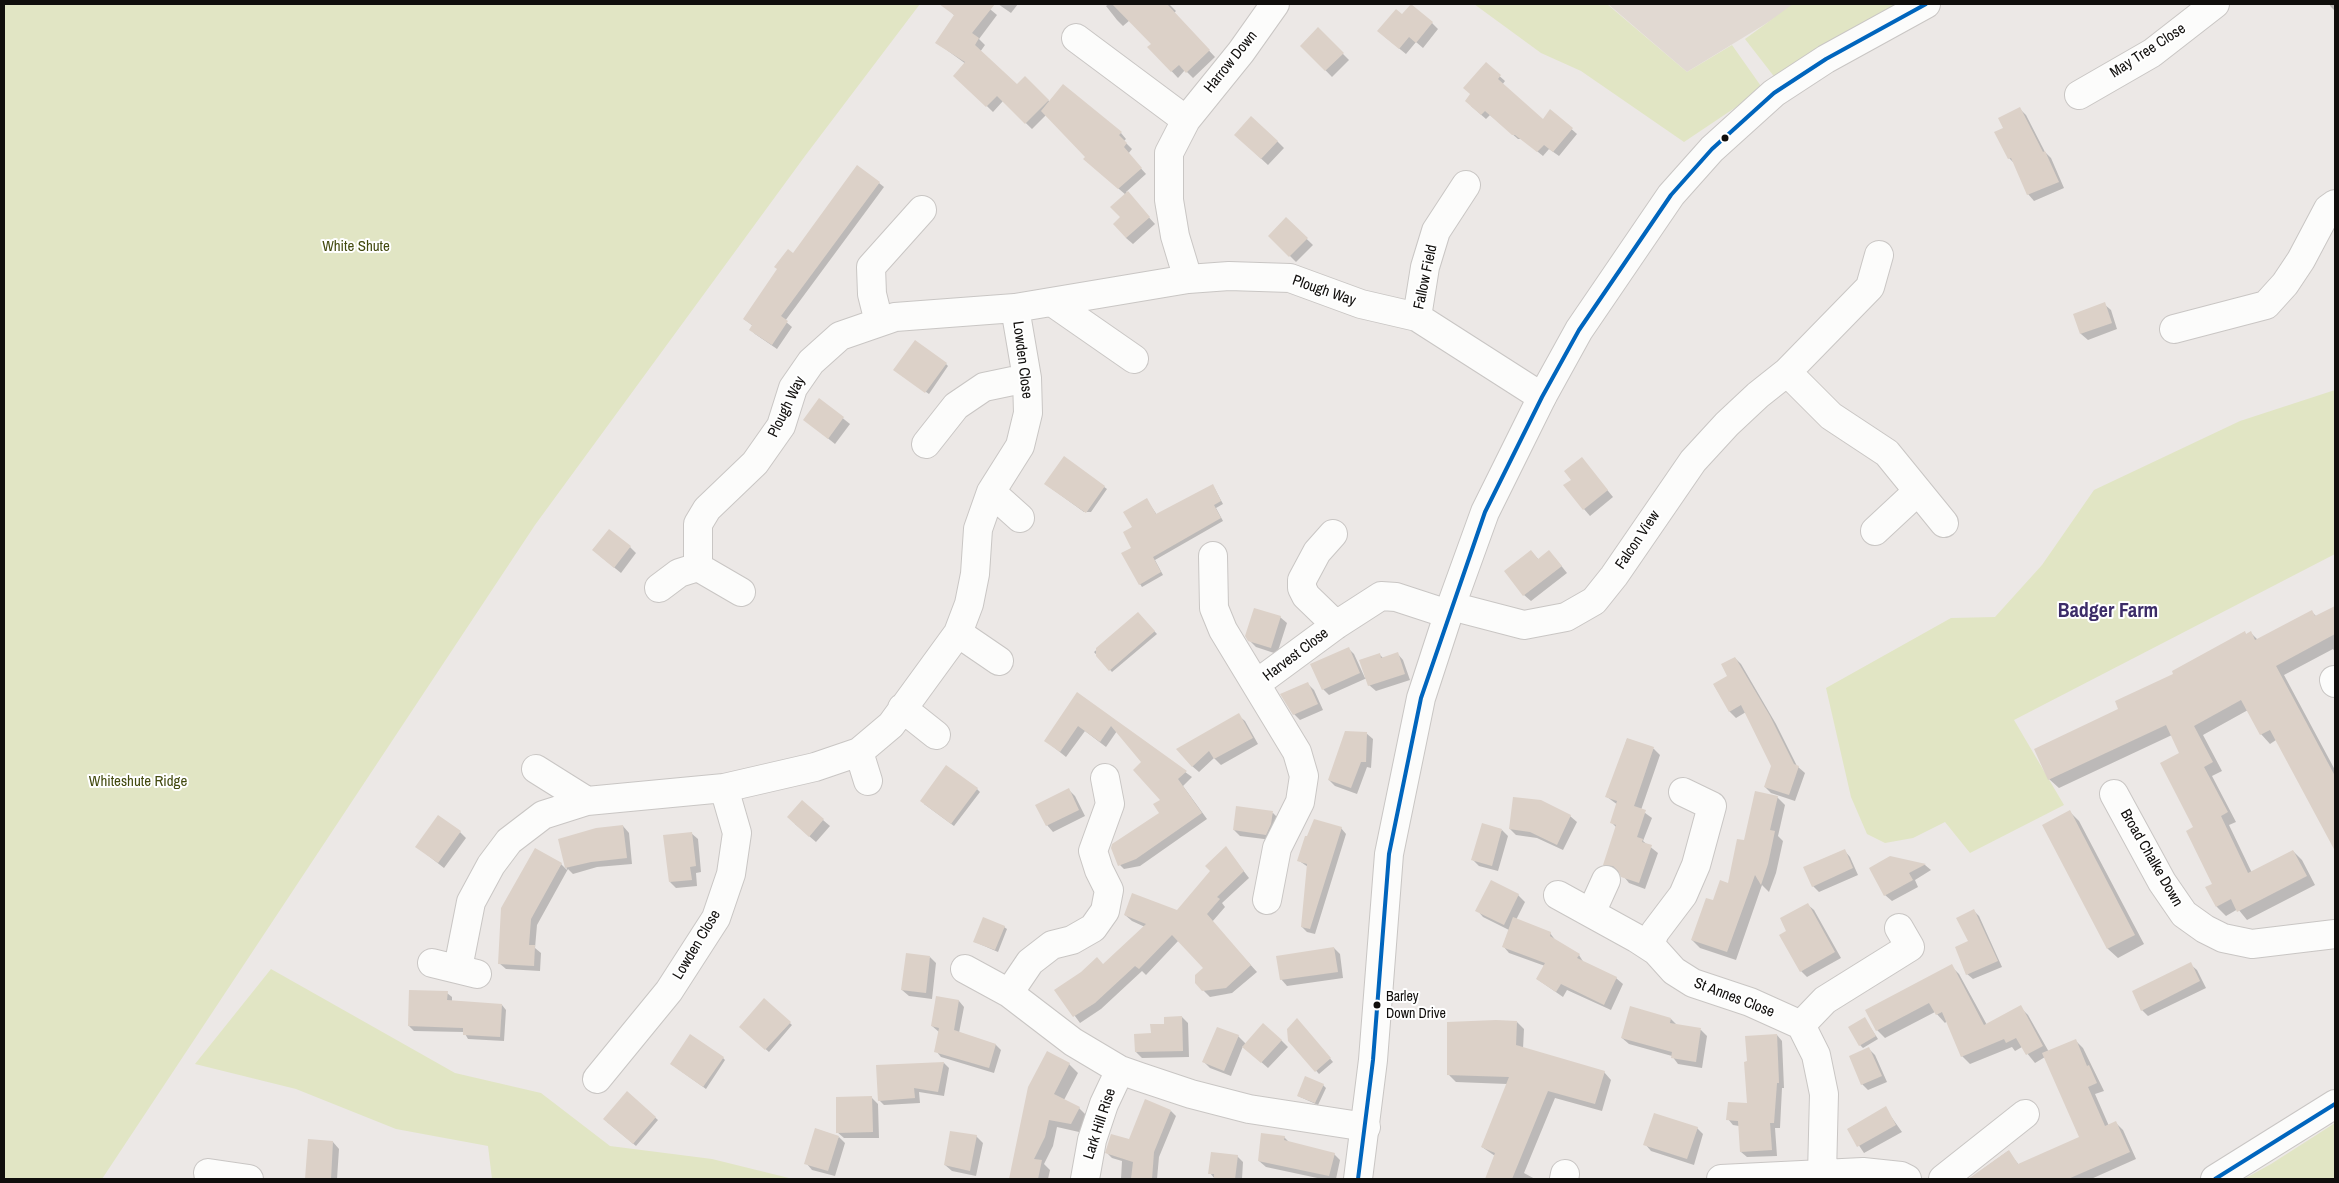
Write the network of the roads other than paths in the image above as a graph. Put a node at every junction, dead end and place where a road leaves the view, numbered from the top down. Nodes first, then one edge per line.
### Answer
1 (1275, 4) edge
2 (1926, 4) edge
3 (2214, 4) edge
4 (1076, 38) dead end
5 (2078, 95) dead end
6 (1186, 120) junction
7 (1466, 186) dead end
8 (2335, 204) edge
9 (922, 210) dead end
10 (1879, 255) dead end
11 (1188, 279) junction
12 (1052, 302) junction
13 (1015, 308) junction
14 (1417, 318) junction
15 (879, 322) junction
16 (2174, 330) dead end
17 (1134, 359) dead end
18 (1787, 372) junction
19 (1027, 378) junction
20 (1542, 398) junction
21 (926, 444) dead end
22 (1918, 491) junction
23 (990, 492) junction
24 (1020, 518) dead end
25 (1944, 523) dead end
26 (1875, 531) dead end
27 (1333, 534) dead end
28 (1214, 556) dead end
29 (698, 566) junction
30 (659, 588) dead end
31 (741, 592) dead end
32 (1449, 610) junction
33 (1336, 625) junction
34 (958, 633) junction
35 (999, 661) dead end
36 (1256, 684) junction
37 (902, 708) junction
38 (936, 735) dead end
39 (859, 752) junction
40 (536, 769) dead end
41 (1105, 778) dead end
42 (868, 781) dead end
43 (724, 788) junction
44 (1683, 792) dead end
45 (2114, 794) dead end
46 (587, 801) junction
47 (1606, 880) dead end
48 (1558, 896) dead end
49 (1267, 900) dead end
50 (1591, 913) junction
51 (1899, 928) dead end
52 (2335, 934) edge
53 (1648, 946) junction
54 (456, 968) dead end
55 (965, 969) dead end
56 (1009, 993) junction
57 (1801, 1025) junction
58 (1120, 1070) junction
59 (597, 1080) dead end
60 (2335, 1104) edge
61 (2025, 1114) dead end
62 (1366, 1127) junction
63 (1822, 1174) junction
64 (1085, 1179) edge
65 (1358, 1179) edge
66 (1721, 1179) edge
67 (1907, 1179) edge
68 (1943, 1179) edge
69 (2214, 1179) edge

1 - 6 street, Harrow Down
2 - 20 street
3 - 5 street, May Tree Close
4 - 6 street
6 - 11 street, Harrow Down
7 - 14 street, Fallow Field
8 - 16 street
9 - 15 street
10 - 18 street, Falcon View
11 - 12 street, Plough Way
11 - 14 street, Plough Way
12 - 13 street, Plough Way
12 - 17 street
13 - 15 street, Plough Way
13 - 19 street, Lowden Close
14 - 20 street, Plough Way
15 - 29 street, Plough Way
18 - 22 street
18 - 32 street, Falcon View
19 - 21 street
19 - 23 street, Lowden Close
20 - 32 street
22 - 25 street
22 - 26 street
23 - 24 street
23 - 34 street, Lowden Close
27 - 33 street, Harvest Close
28 - 36 street, Harvest Close
29 - 30 street
29 - 31 street
32 - 33 street, Harvest Close
32 - 62 street
33 - 36 street, Harvest Close
34 - 35 street
34 - 37 street, Lowden Close
36 - 49 street, Harvest Close
37 - 38 street
37 - 39 street, Lowden Close
39 - 42 street
39 - 43 street, Lowden Close
40 - 46 street
41 - 56 street
43 - 46 street, Lowden Close
43 - 59 street, Lowden Close
44 - 53 street
45 - 52 street, Broad Chalke Down
46 - 54 street, Lowden Close
47 - 50 street
48 - 50 street, St Annes Close
50 - 53 street, St Annes Close
51 - 57 street
53 - 57 street, St Annes Close
55 - 56 street
56 - 58 street
57 - 63 street
58 - 62 street
58 - 64 street, Lark Hill Rise
60 - 69 street
61 - 68 street
62 - 65 street
63 - 66 street
63 - 67 street

